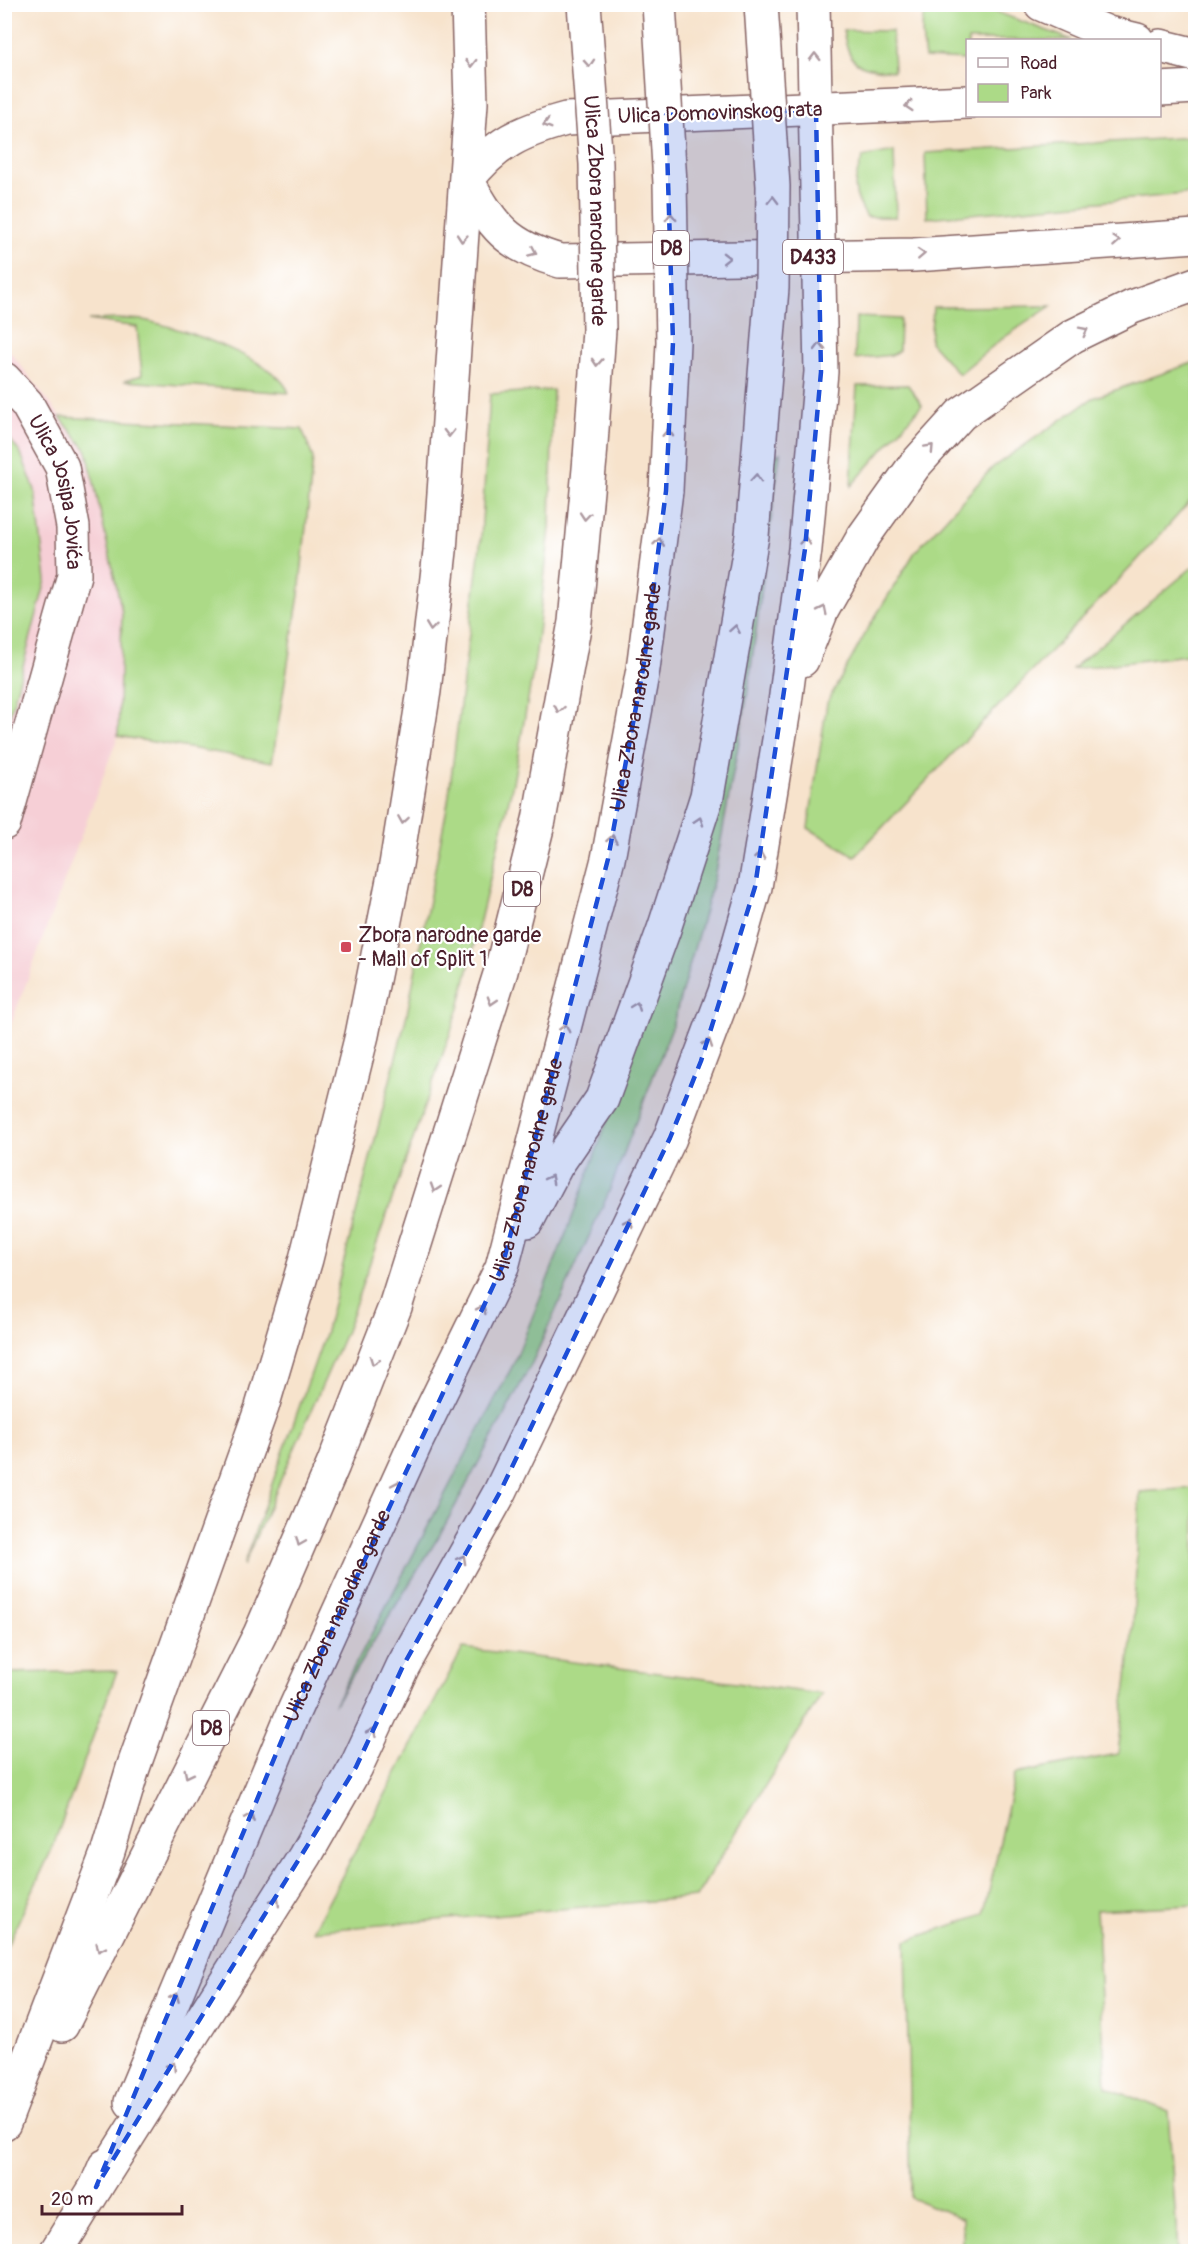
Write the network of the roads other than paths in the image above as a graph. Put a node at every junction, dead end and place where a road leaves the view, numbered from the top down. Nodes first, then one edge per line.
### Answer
1 (468, 4) edge
2 (584, 4) edge
3 (659, 4) edge
4 (761, 4) edge
5 (813, 4) edge
6 (1041, 4) edge
7 (1133, 39) edge
8 (1161, 46) edge
9 (1196, 55) edge
10 (1196, 87) edge
11 (1161, 89) edge
12 (966, 102) edge
13 (816, 110) junction
14 (467, 180) junction
15 (1196, 236) edge
16 (819, 257) junction
17 (1196, 284) edge
18 (4, 379) edge
19 (785, 703) junction
20 (4, 823) edge
21 (502, 1267) junction
22 (4, 2123) edge
23 (4, 2140) edge
24 (96, 2187) junction
25 (56, 2252) edge

1 -> 14 main road
2 -> 23 main road, Ulica Zbora narodne garde / D8, bridge
21 -> 3 main road, Ulica Zbora narodne garde / D8, bridge
21 -> 4 main road, bridge
13 -> 5 main road
6 - 7 main road
8 - 9 main road
10 - 11 main road
12 -> 13 main road, Ulica Domovinskog rata
13 -> 14 main road, Ulica Domovinskog rata
13 - 16 main road
14 -> 16 main road, D433
14 -> 22 main road
16 -> 15 main road, D433
19 -> 16 main road
19 -> 17 main road
18 - 20 main road, Ulica Josipa Jovića
24 -> 19 main road
24 -> 21 main road, Ulica Zbora narodne garde / D8
24 - 25 main road, Ulica Zbora narodne garde / D8

